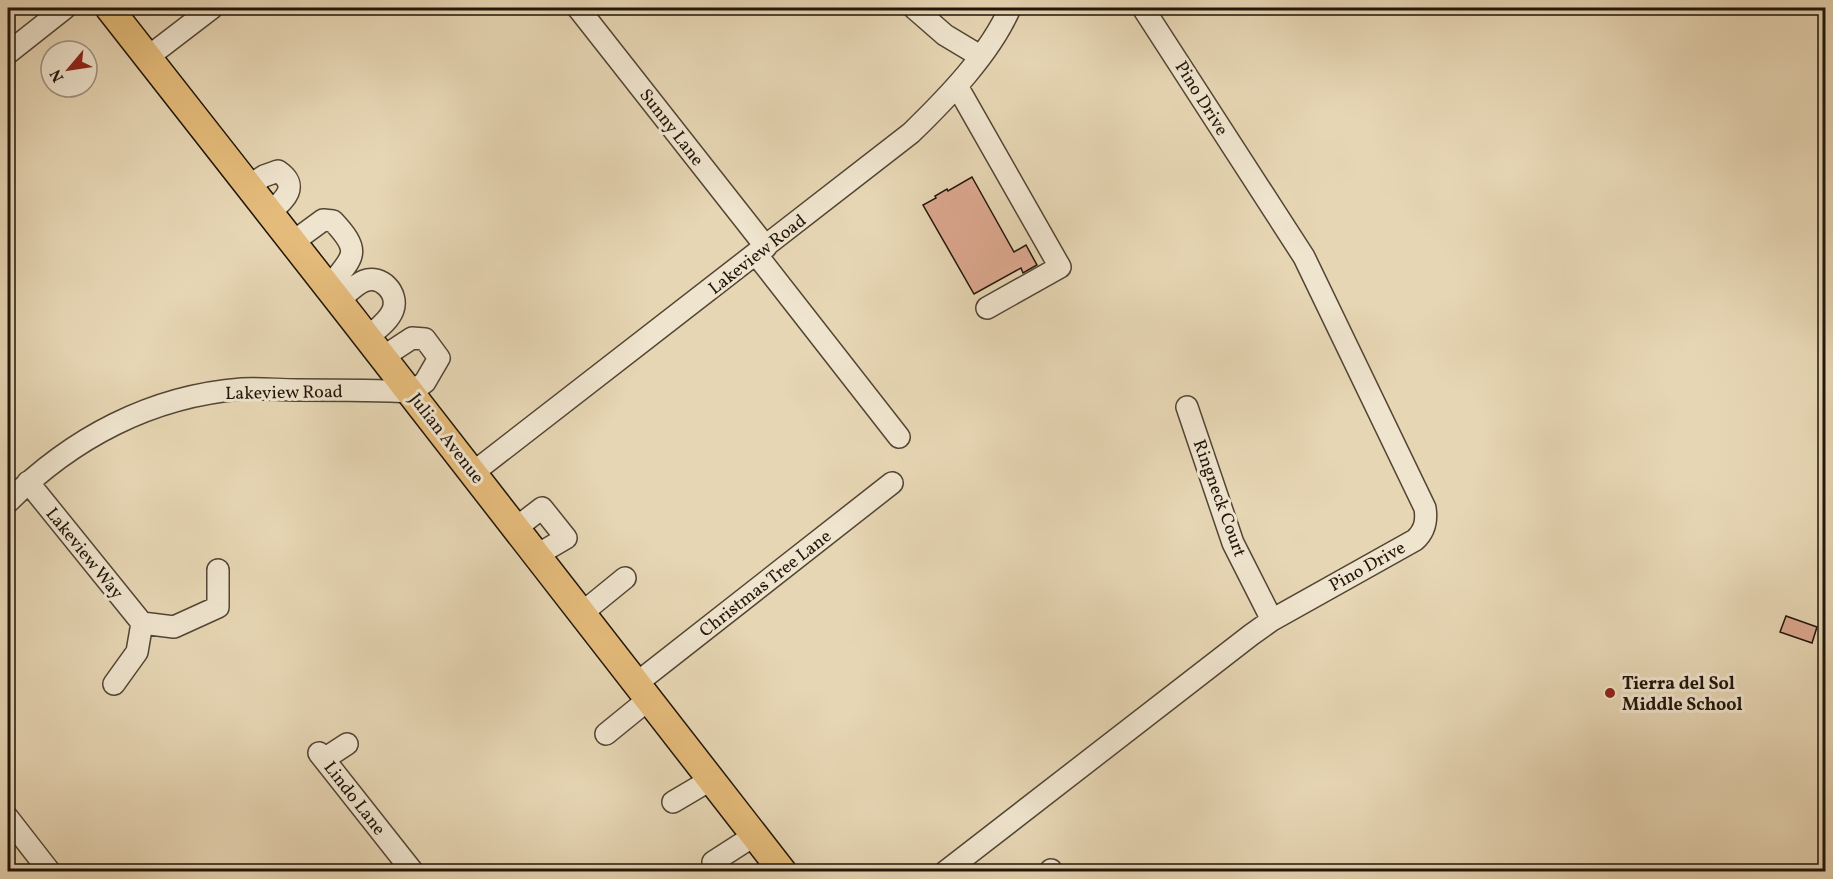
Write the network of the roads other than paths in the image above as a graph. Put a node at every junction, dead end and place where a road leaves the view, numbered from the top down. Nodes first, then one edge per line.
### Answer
1 (65, 8) edge
2 (109, 8) edge
3 (212, 8) edge
4 (578, 8) edge
5 (914, 8) edge
6 (1010, 8) edge
7 (1143, 8) edge
8 (8, 53) edge
9 (980, 56) junction
10 (148, 57) junction
11 (957, 86) junction
12 (293, 242) junction
13 (761, 251) junction
14 (333, 295) junction
15 (987, 308) dead end
16 (376, 347) junction
17 (412, 392) junction
18 (1187, 406) dead end
19 (899, 437) dead end
20 (474, 472) junction
21 (28, 482) junction
22 (892, 483) dead end
23 (8, 502) edge
24 (218, 570) dead end
25 (625, 578) dead end
26 (582, 613) junction
27 (1272, 620) junction
28 (142, 623) junction
29 (114, 684) dead end
30 (643, 691) junction
31 (606, 735) dead end
32 (347, 744) dead end
33 (712, 779) junction
34 (674, 801) dead end
35 (8, 818) edge
36 (755, 835) junction
37 (50, 872) edge
38 (413, 872) edge
39 (719, 872) edge
40 (783, 872) edge
41 (945, 872) edge

1 - 8 street
2 - 10 main road, Julian Avenue
3 - 10 street
4 - 13 street, Sunny Lane
5 - 9 street
6 - 9 street, Lakeview Road
7 - 27 street, Pino Drive
9 - 11 street, Lakeview Road
10 - 12 main road, Julian Avenue
11 - 13 street, Lakeview Road
11 - 15 street
12 - 14 main road, Julian Avenue
12 - 14 street
13 - 19 street, Sunny Lane
13 - 20 street, Lakeview Road
14 - 16 main road, Julian Avenue
14 - 16 street
16 - 17 main road, Julian Avenue
16 - 17 street
17 - 20 main road, Julian Avenue
17 - 21 street, Lakeview Road
18 - 27 street, Ringneck Court
20 - 26 main road, Julian Avenue
21 - 23 street, Lakeview Road
21 - 28 street, Lakeview Way
22 - 30 street, Christmas Tree Lane
24 - 28 street
25 - 26 street
26 - 30 main road, Julian Avenue
27 - 41 street, Pino Drive
28 - 29 street
30 - 31 street, Christmas Tree Lane
30 - 33 main road, Julian Avenue
32 - 38 street, Lindo Lane
33 - 34 street
33 - 36 main road, Julian Avenue
35 - 37 street
36 - 39 street
36 - 40 main road, Julian Avenue

